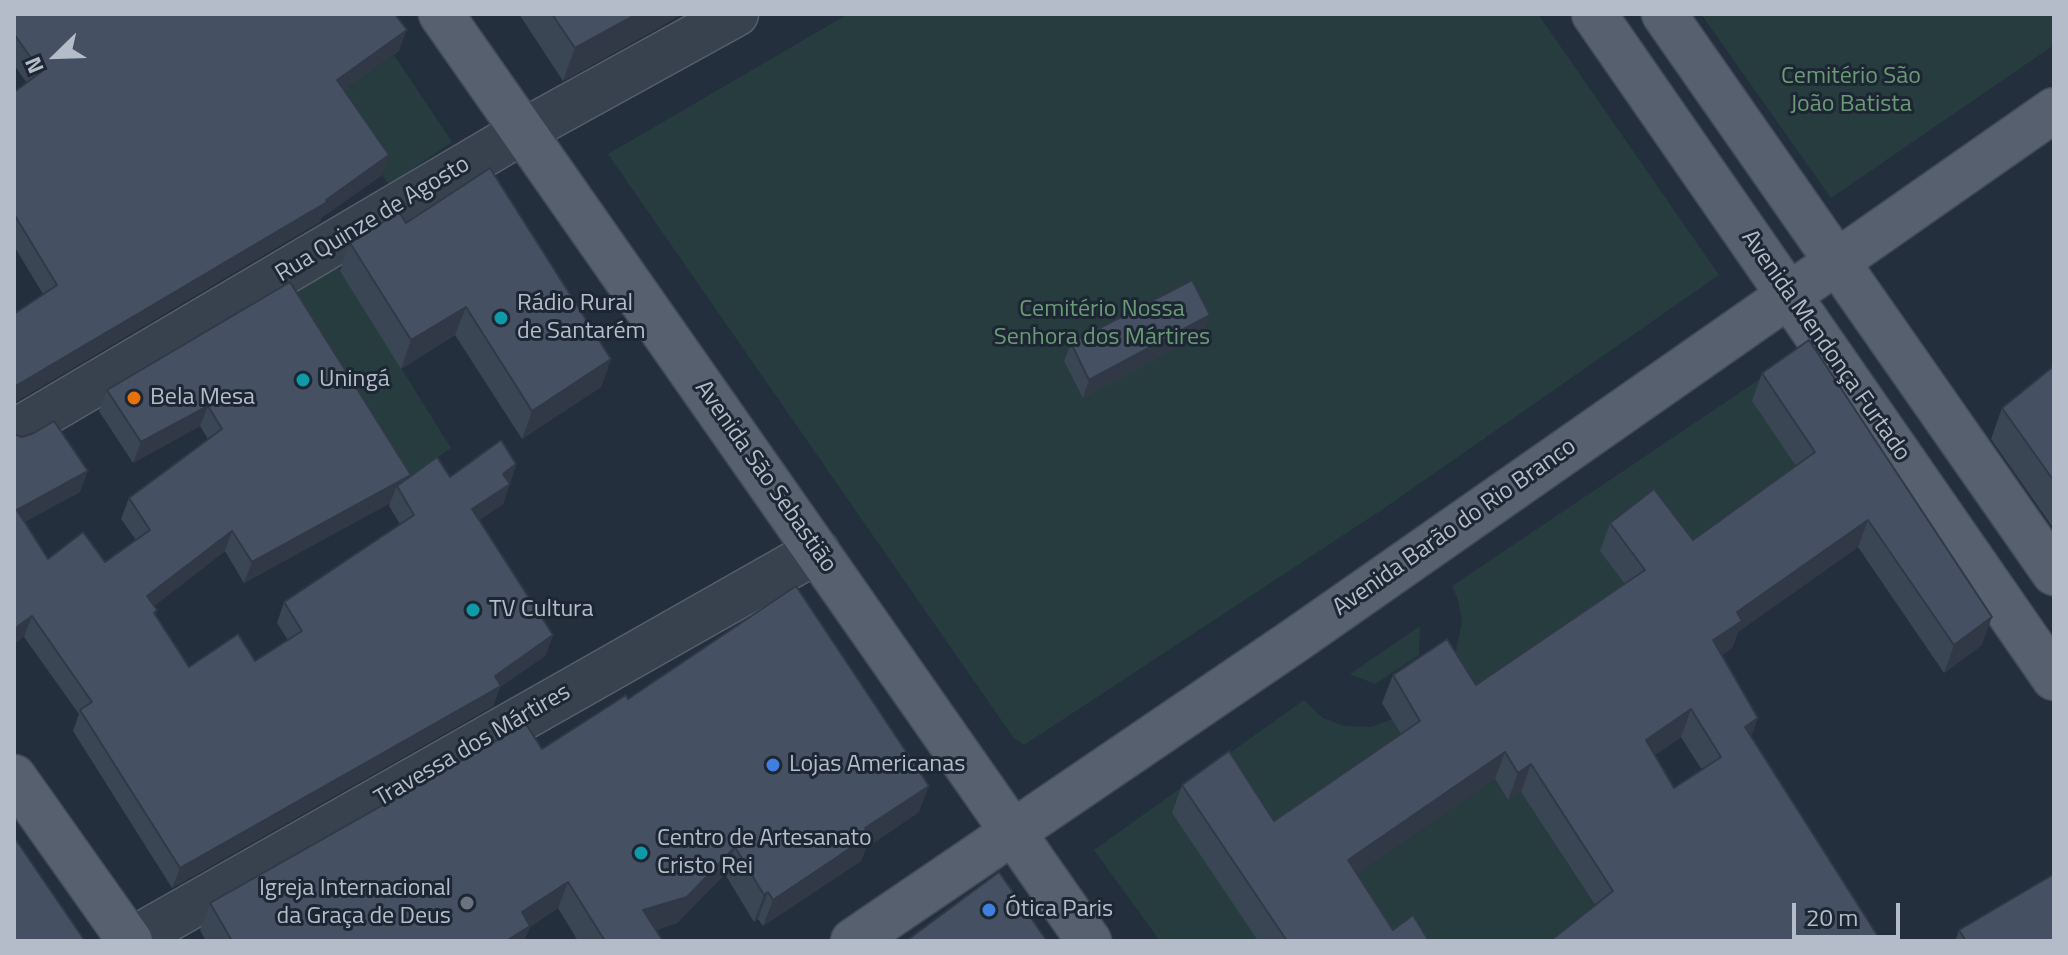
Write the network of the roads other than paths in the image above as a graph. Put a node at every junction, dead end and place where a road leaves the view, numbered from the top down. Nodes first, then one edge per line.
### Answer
1 (441, 14) edge
2 (736, 14) edge
3 (1594, 14) edge
4 (1664, 14) edge
5 (2054, 110) edge
6 (522, 132) junction
7 (1838, 261) junction
8 (1789, 293) junction
9 (14, 432) edge
10 (817, 551) junction
11 (2054, 573) edge
12 (2054, 678) edge
13 (14, 777) edge
14 (1013, 830) junction
15 (130, 941) edge
16 (853, 941) edge
17 (1089, 941) edge

1 - 6 main road, Avenida São Sebastião
2 - 6 street, Rua Quinze de Agosto
3 - 8 main road, Avenida Mendonça Furtado
4 - 7 main road
5 - 7 main road, Avenida Barão do Rio Branco
6 - 9 street, Rua Quinze de Agosto
6 - 10 main road, Avenida São Sebastião
7 - 8 main road, Avenida Barão do Rio Branco
7 - 11 main road
8 - 12 main road, Avenida Mendonça Furtado
8 - 14 main road, Avenida Barão do Rio Branco
10 - 14 main road, Avenida São Sebastião
10 - 15 street, Travessa dos Mártires
13 - 15 main road
14 - 16 main road, Avenida Barão do Rio Branco
14 - 17 main road, Avenida São Sebastião

